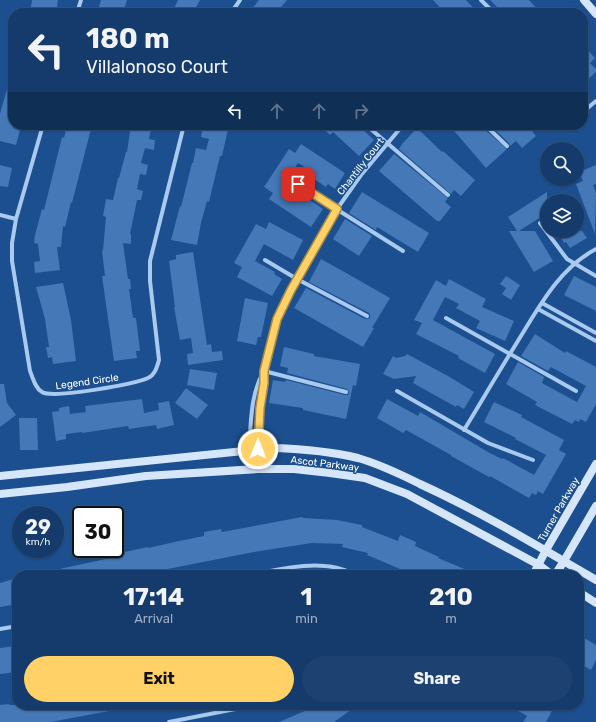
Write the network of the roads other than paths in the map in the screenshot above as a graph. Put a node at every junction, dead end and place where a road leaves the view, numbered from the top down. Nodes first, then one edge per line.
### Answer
1 (481, 0) edge
2 (584, 0) edge
3 (489, 8) edge
4 (596, 14) edge
5 (596, 101) edge
6 (588, 108) edge
7 (42, 130) edge
8 (183, 130) edge
9 (372, 130) edge
10 (399, 130) edge
11 (490, 130) edge
12 (387, 143) junction
13 (507, 146) dead end
14 (298, 184) dead end
15 (448, 195) dead end
16 (337, 209) junction
17 (0, 215) edge
18 (16, 219) junction
19 (551, 238) edge
20 (596, 249) edge
21 (403, 251) dead end
22 (265, 260) dead end
23 (574, 264) junction
24 (596, 276) edge
25 (297, 279) junction
26 (542, 303) junction
27 (538, 309) junction
28 (367, 316) dead end
29 (446, 318) dead end
30 (596, 333) edge
31 (596, 341) edge
32 (510, 354) junction
33 (264, 371) junction
34 (397, 391) dead end
35 (576, 391) dead end
36 (346, 392) dead end
37 (253, 407) junction
38 (260, 408) junction
39 (464, 430) junction
40 (253, 450) junction
41 (533, 460) dead end
42 (596, 464) edge
43 (258, 469) junction
44 (0, 476) edge
45 (0, 494) edge
46 (596, 506) edge
47 (546, 550) junction
48 (564, 561) junction
49 (539, 565) junction
50 (276, 570) edge
51 (345, 570) edge
52 (536, 570) edge
53 (546, 570) edge
54 (558, 570) edge
55 (579, 570) edge
56 (584, 573) edge
57 (596, 580) edge
58 (584, 595) edge
59 (596, 603) edge
60 (12, 627) edge
61 (0, 629) edge
62 (230, 710) edge
63 (169, 722) edge

1 - 3 street
2 - 4 main road
5 - 6 street
7 - 18 street, Legend Circle
8 - 18 street, Legend Circle
9 - 12 street
10 - 12 street, Chantilly Court
11 - 13 street
12 - 15 street
12 - 16 street, Chantilly Court
14 - 16 street
16 - 21 street
16 - 25 street, Chantilly Court
17 - 18 street
19 - 23 street
20 - 23 street
22 - 25 street
23 - 24 street
23 - 26 street
25 - 28 street
25 - 33 street, Chantilly Court
26 - 27 street
26 - 30 street
27 - 31 street
27 - 32 street
29 - 32 street
32 - 35 street
32 - 39 street
33 - 36 street
33 - 37 street, Chantilly Court
33 - 38 street, Chantilly Court
34 - 39 street
37 - 38 street
37 - 40 street, Chantilly Court
38 - 40 street, Chantilly Court
39 - 41 street
40 - 43 street, Chantilly Court
40 - 44 main road, Ascot Parkway
40 - 47 main road, Ascot Parkway
42 - 47 main road, Turner Parkway
43 - 45 main road, Ascot Parkway
43 - 49 main road, Ascot Parkway
46 - 48 main road
47 - 48 main road, Ascot Parkway
47 - 49 main road, Turner Parkway
48 - 54 main road
48 - 55 main road, Ascot Parkway
49 - 52 main road, Turner Parkway
49 - 53 main road, Ascot Parkway
50 - 51 street
56 - 57 main road, Ascot Parkway
58 - 59 main road
60 - 61 street
62 - 63 street

